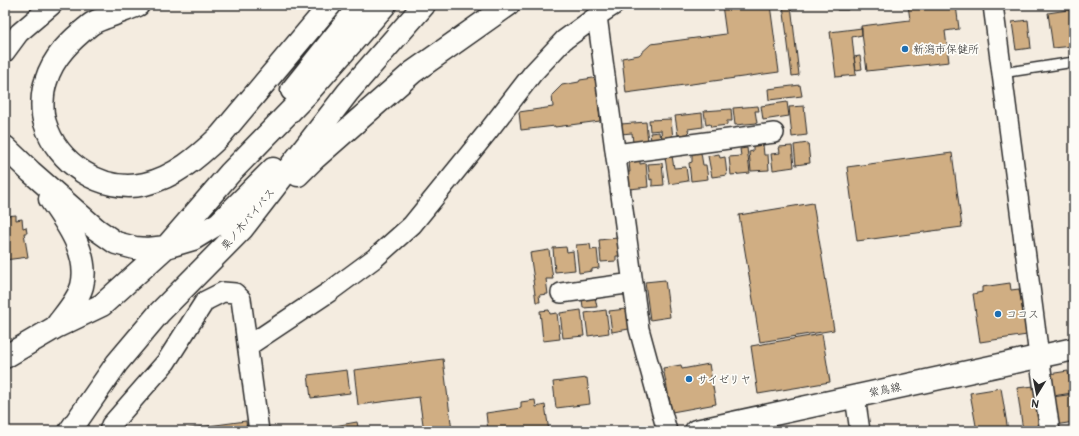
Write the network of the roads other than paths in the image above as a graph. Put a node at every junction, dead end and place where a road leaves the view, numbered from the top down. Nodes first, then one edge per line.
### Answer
1 (52, 5) edge
2 (138, 5) edge
3 (330, 5) edge
4 (360, 5) edge
5 (385, 5) edge
6 (424, 5) edge
7 (508, 5) edge
8 (614, 5) edge
9 (993, 5) edge
10 (596, 16) junction
11 (5, 52) edge
12 (1074, 62) edge
13 (1002, 72) junction
14 (348, 92) junction
15 (774, 133) dead end
16 (5, 147) edge
17 (616, 154) junction
18 (31, 172) junction
19 (230, 173) junction
20 (242, 229) junction
21 (166, 247) junction
22 (633, 282) junction
23 (561, 292) dead end
24 (56, 327) junction
25 (248, 346) junction
26 (1074, 349) edge
27 (1039, 356) junction
28 (5, 357) edge
29 (854, 397) junction
30 (70, 431) edge
31 (109, 431) edge
32 (260, 431) edge
33 (667, 431) edge
34 (696, 431) edge
35 (860, 431) edge
36 (1050, 431) edge

1 - 11 street
2 - 3 main road
4 - 19 main road
5 - 19 main road
6 - 14 main road, 栗ノ木バイパス
7 - 20 main road
8 - 10 street
9 - 13 street
10 - 17 street
10 - 25 street
12 - 13 lane
13 - 27 street
14 - 20 main road, 栗ノ木バイパス
14 - 21 main road
15 - 17 street
16 - 18 main road
17 - 22 street
18 - 21 main road
18 - 24 main road
19 - 21 main road
20 - 30 main road, 栗ノ木バイパス
21 - 24 main road
22 - 23 street
22 - 33 street
24 - 28 main road
25 - 31 street
25 - 32 street
26 - 27 main road, 紫鳥線
27 - 29 main road, 紫鳥線
27 - 36 street
29 - 34 main road, 紫鳥線
29 - 35 street

